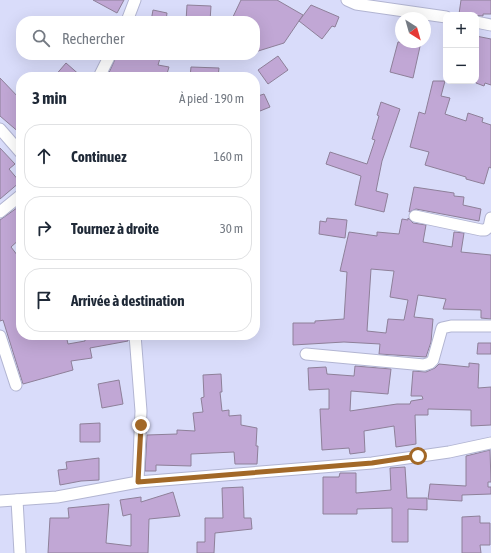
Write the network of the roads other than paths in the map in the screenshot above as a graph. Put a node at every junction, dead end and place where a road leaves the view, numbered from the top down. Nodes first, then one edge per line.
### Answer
1 (135, 0) edge
2 (347, 0) edge
3 (129, 16) edge
4 (443, 16) edge
5 (479, 23) edge
6 (491, 25) edge
7 (108, 60) edge
8 (102, 72) edge
9 (0, 129) edge
10 (16, 147) edge
11 (16, 199) edge
12 (0, 212) edge
13 (415, 216) dead end
14 (491, 218) edge
15 (491, 326) edge
16 (0, 336) edge
17 (135, 340) edge
18 (306, 354) dead end
19 (16, 385) dead end
20 (491, 443) edge
21 (138, 482) junction
22 (17, 500) junction
23 (0, 501) edge
24 (20, 553) edge

1 - 3 street
2 - 4 street
5 - 6 street
7 - 8 street
9 - 10 street
11 - 12 street
13 - 14 street
15 - 18 street
16 - 19 street
17 - 21 street
20 - 21 street
21 - 22 street
22 - 23 street
22 - 24 street

